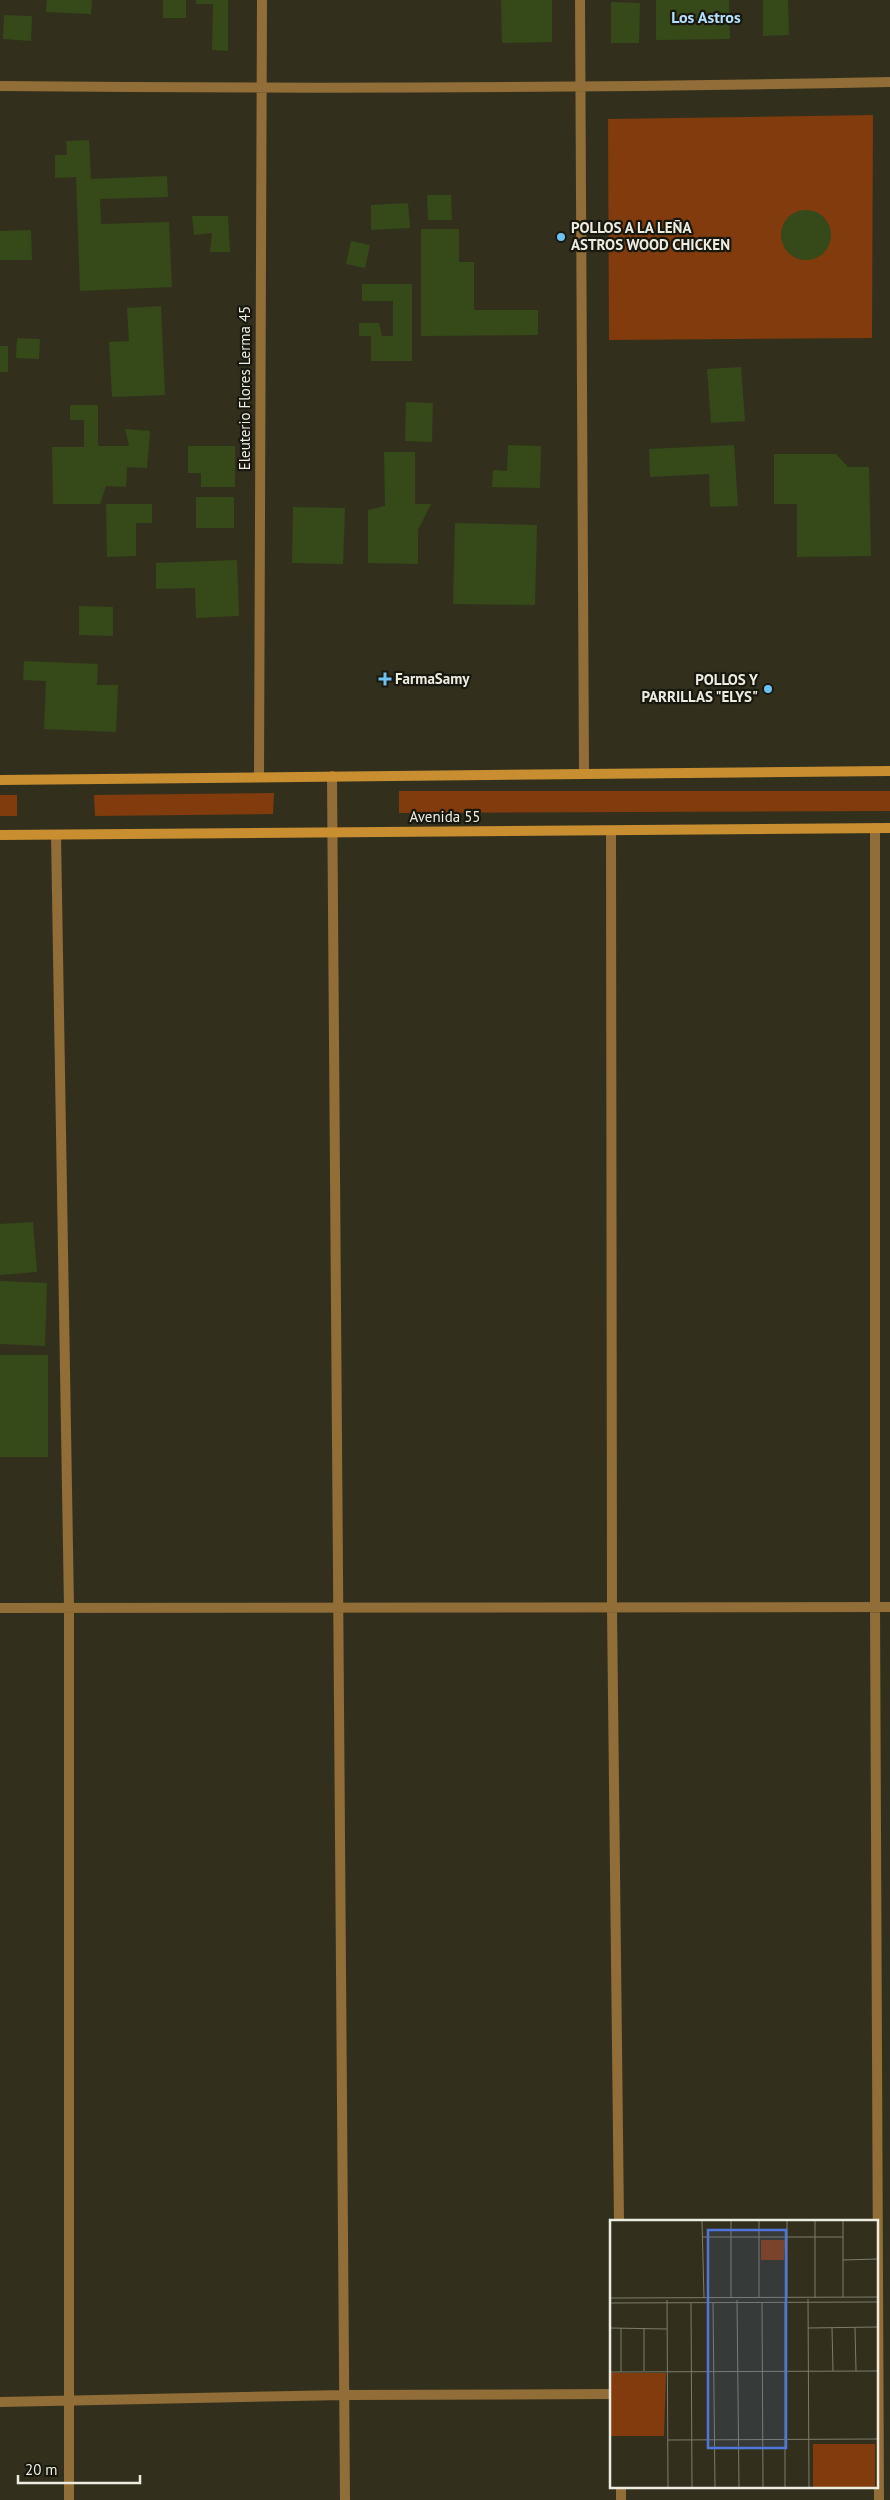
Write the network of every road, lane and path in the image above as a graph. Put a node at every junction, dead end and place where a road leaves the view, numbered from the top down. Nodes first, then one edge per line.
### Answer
1 (262, 0) edge
2 (580, 0) edge
3 (890, 82) edge
4 (0, 86) edge
5 (580, 88) junction
6 (261, 89) junction
7 (890, 771) edge
8 (584, 773) junction
9 (332, 776) junction
10 (259, 777) junction
11 (0, 780) edge
12 (875, 828) junction
13 (890, 828) edge
14 (611, 830) junction
15 (332, 832) junction
16 (0, 835) edge
17 (56, 835) junction
18 (69, 1607) junction
19 (875, 1607) junction
20 (890, 1607) edge
21 (0, 1608) edge
22 (338, 1608) junction
23 (612, 1609) junction
24 (618, 2220) edge
25 (877, 2220) edge
26 (878, 2392) edge
27 (890, 2392) edge
28 (610, 2394) edge
29 (345, 2395) junction
30 (68, 2401) junction
31 (0, 2402) edge
32 (69, 2500) edge
33 (345, 2500) edge
34 (879, 2500) edge

1 - 6 street, Eleuterio Flores Lerma 45
2 - 5 street
3 - 5 street
4 - 6 street
5 - 6 street
5 - 8 street
6 - 10 street, Eleuterio Flores Lerma 45
7 - 8 street
8 - 9 street
9 - 10 street
9 - 15 street
10 - 11 street
12 - 13 street, Avenida 55
12 - 14 street, Avenida 55
12 - 19 street
14 - 15 street, Avenida 55
14 - 23 street
15 - 17 street, Avenida 55
15 - 22 street
16 - 17 street, Avenida 55
17 - 18 street
18 - 21 street
18 - 22 street
18 - 30 street
19 - 20 street
19 - 23 street
19 - 25 street
22 - 23 street
22 - 29 street
23 - 24 street
26 - 27 street
26 - 34 street
28 - 29 street
29 - 30 street
29 - 33 street
30 - 31 street
30 - 32 street

